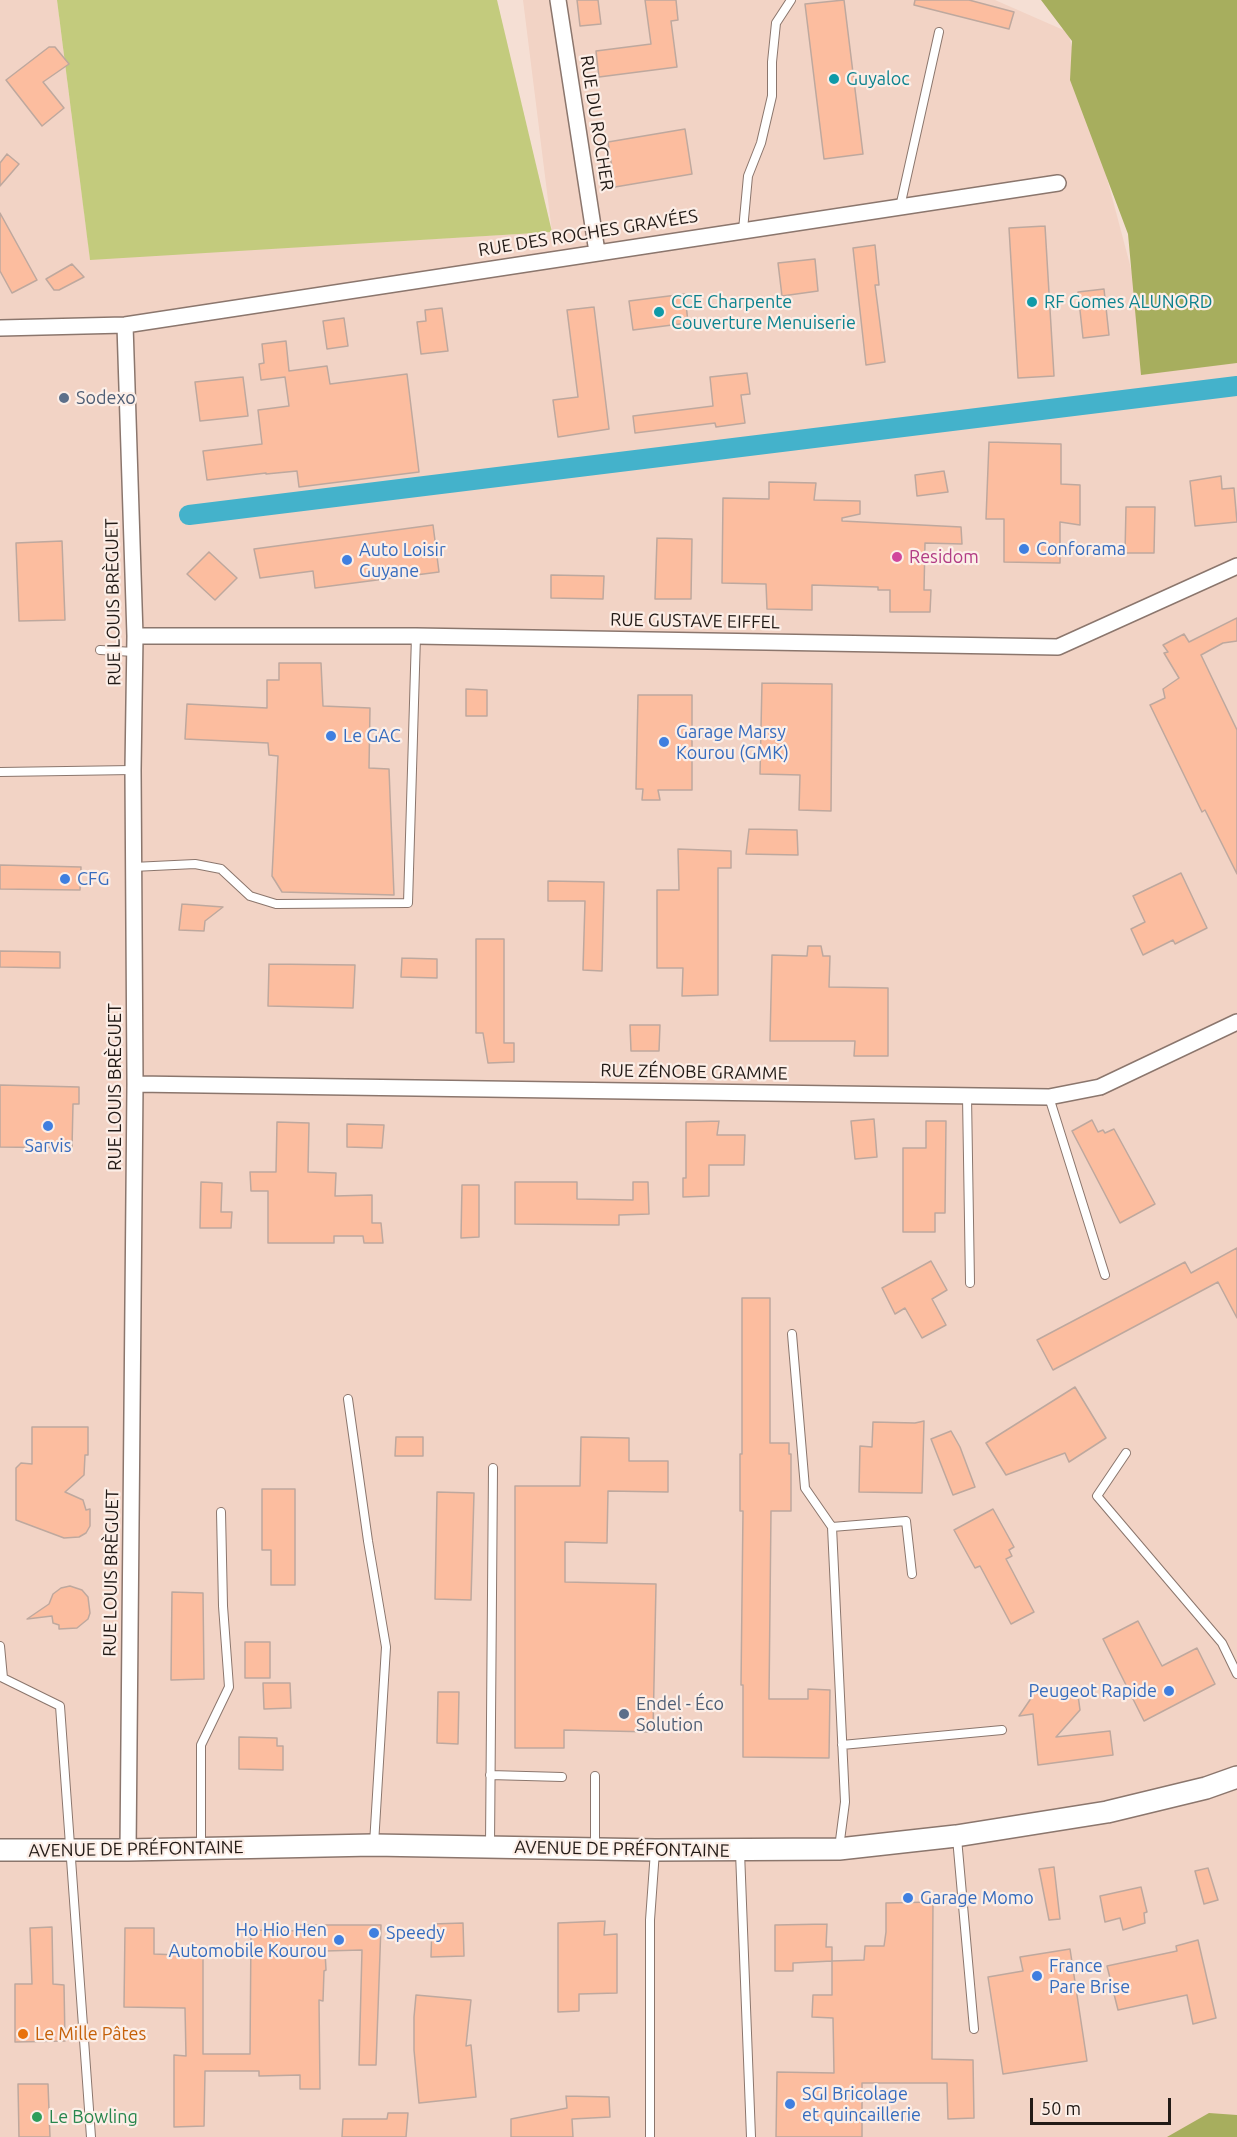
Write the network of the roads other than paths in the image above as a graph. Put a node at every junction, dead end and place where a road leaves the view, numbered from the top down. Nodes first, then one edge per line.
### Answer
1 (558, 0) edge
2 (791, 0) edge
3 (939, 32) dead end
4 (1058, 183) dead end
5 (900, 207) junction
6 (743, 230) junction
7 (597, 252) junction
8 (2, 325) edge
9 (125, 325) junction
10 (1237, 566) edge
11 (135, 636) junction
12 (416, 636) junction
13 (100, 650) dead end
14 (134, 652) junction
15 (133, 770) junction
16 (0, 772) edge
17 (133, 867) junction
18 (1237, 1022) edge
19 (135, 1084) junction
20 (967, 1096) junction
21 (1049, 1097) junction
22 (1105, 1275) dead end
23 (970, 1283) dead end
24 (792, 1334) dead end
25 (348, 1399) dead end
26 (1126, 1453) dead end
27 (492, 1468) dead end
28 (221, 1512) dead end
29 (832, 1527) junction
30 (912, 1574) dead end
31 (0, 1646) edge
32 (1237, 1674) edge
33 (1002, 1730) dead end
34 (842, 1745) junction
35 (490, 1775) junction
36 (595, 1776) dead end
37 (562, 1777) dead end
38 (1237, 1777) edge
39 (956, 1836) junction
40 (374, 1845) junction
41 (490, 1847) junction
42 (201, 1849) junction
43 (595, 1849) junction
44 (839, 1849) junction
45 (0, 1850) edge
46 (70, 1850) junction
47 (128, 1850) junction
48 (655, 1850) junction
49 (740, 1850) junction
50 (974, 2029) dead end
51 (91, 2137) edge
52 (650, 2137) edge
53 (751, 2137) edge

1 - 7 street, RUE DU ROCHER
2 - 6 lane
3 - 5 lane
4 - 5 street, RUE DES ROCHES GRAVÉES
5 - 6 street, RUE DES ROCHES GRAVÉES
6 - 7 street, RUE DES ROCHES GRAVÉES
7 - 9 street, RUE DES ROCHES GRAVÉES
8 - 9 street, RUE DES ROCHES GRAVÉES
9 - 11 street, RUE LOUIS BRÈGUET
10 - 12 street, RUE GUSTAVE EIFFEL
11 - 12 street, RUE GUSTAVE EIFFEL
11 - 14 street, RUE LOUIS BRÈGUET
12 - 17 lane
13 - 14 lane
14 - 15 street, RUE LOUIS BRÈGUET
15 - 16 lane
15 - 17 street, RUE LOUIS BRÈGUET
17 - 19 street, RUE LOUIS BRÈGUET
18 - 21 street, RUE ZÉNOBE GRAMME
19 - 20 street, RUE ZÉNOBE GRAMME
19 - 47 street, RUE LOUIS BRÈGUET
20 - 21 street, RUE ZÉNOBE GRAMME
20 - 23 lane
21 - 22 lane
24 - 29 lane
25 - 40 lane
26 - 32 lane
27 - 35 lane
28 - 42 lane
29 - 30 lane
29 - 34 lane
31 - 46 lane
33 - 34 lane
34 - 44 lane
35 - 37 lane
35 - 41 lane
36 - 43 lane
38 - 39 main road, AVENUE DE PRÉFONTAINE
39 - 44 main road, AVENUE DE PRÉFONTAINE
39 - 50 lane
40 - 41 main road, AVENUE DE PRÉFONTAINE
40 - 42 main road, AVENUE DE PRÉFONTAINE
41 - 43 main road, AVENUE DE PRÉFONTAINE
42 - 47 main road, AVENUE DE PRÉFONTAINE
43 - 48 main road, AVENUE DE PRÉFONTAINE
44 - 49 main road, AVENUE DE PRÉFONTAINE
45 - 46 main road, AVENUE DE PRÉFONTAINE
46 - 47 main road, AVENUE DE PRÉFONTAINE
46 - 51 lane
48 - 49 main road, AVENUE DE PRÉFONTAINE
48 - 52 lane
49 - 53 lane

